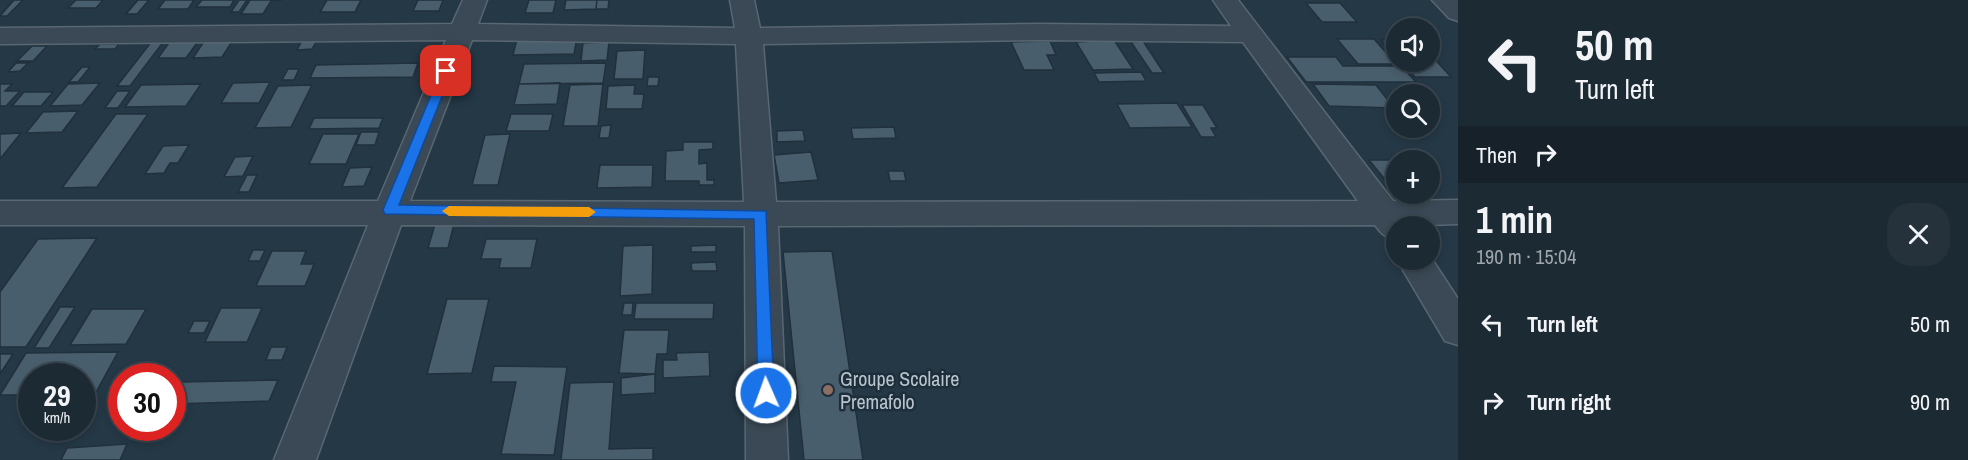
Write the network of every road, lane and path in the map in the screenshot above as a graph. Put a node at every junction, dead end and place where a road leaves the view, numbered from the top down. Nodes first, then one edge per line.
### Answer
1 (475, 0) edge
2 (742, 0) edge
3 (1225, 0) edge
4 (1444, 0) edge
5 (1458, 13) edge
6 (462, 32) junction
7 (1251, 34) junction
8 (0, 36) edge
9 (748, 36) junction
10 (390, 210) junction
11 (0, 213) edge
12 (1458, 213) edge
13 (761, 214) junction
14 (1387, 216) edge
15 (1436, 216) edge
16 (1386, 222) edge
17 (1420, 270) edge
18 (1458, 330) edge
19 (294, 460) edge
20 (767, 460) edge

1 - 6 street
2 - 9 street
3 - 7 street
4 - 5 street
6 - 8 street
6 - 9 street
6 - 10 street
7 - 9 street
7 - 14 street
9 - 13 street
10 - 11 street
10 - 13 street
10 - 19 street
12 - 15 street
13 - 16 street
13 - 20 street
17 - 18 street

